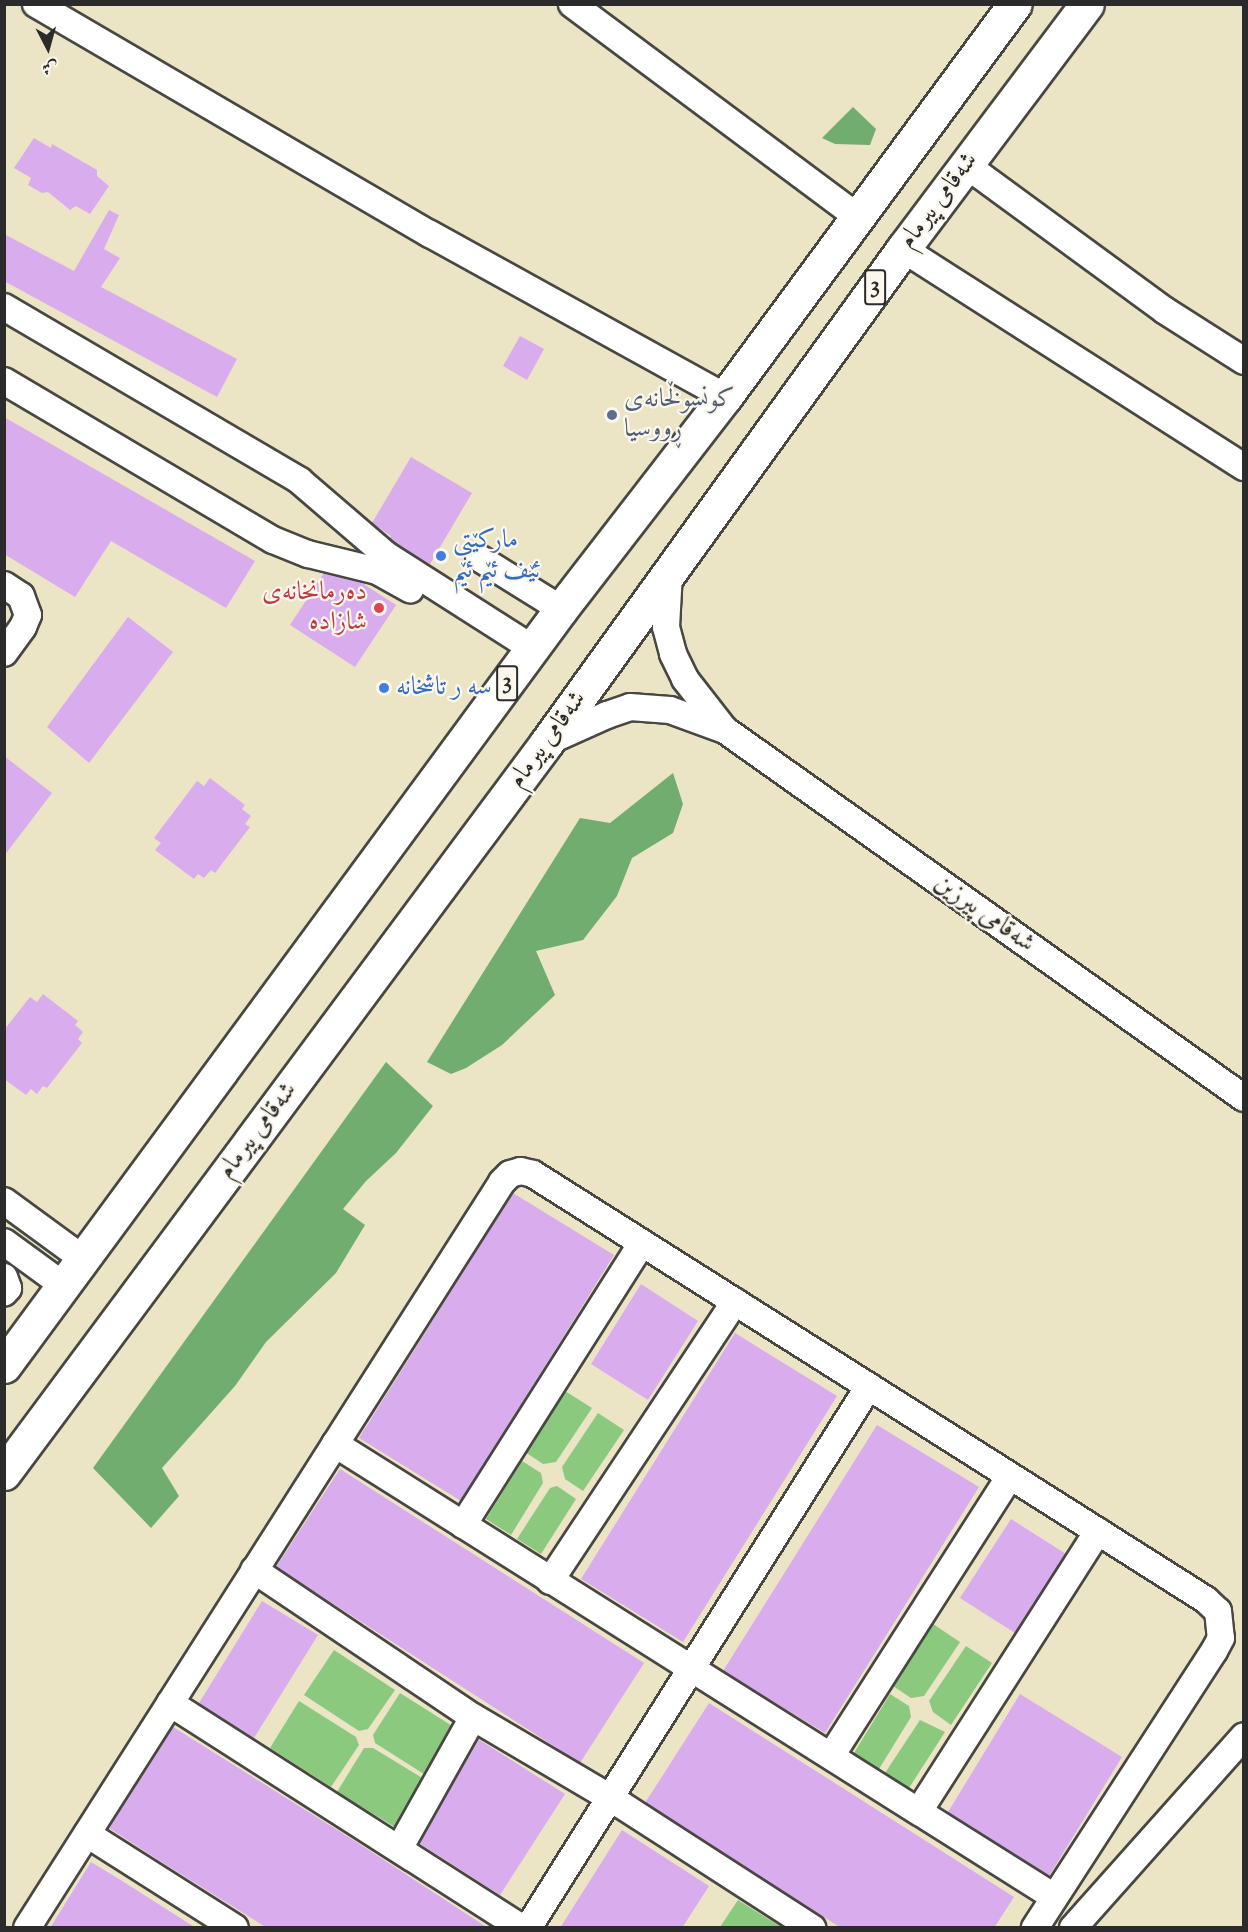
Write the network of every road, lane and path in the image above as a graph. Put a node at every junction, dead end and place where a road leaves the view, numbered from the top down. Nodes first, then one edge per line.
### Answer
1 (36, 4) edge
2 (572, 4) edge
3 (1015, 4) edge
4 (1087, 4) edge
5 (966, 165) junction
6 (858, 217) junction
7 (903, 249) junction
8 (4, 307) edge
9 (1244, 361) edge
10 (4, 381) edge
11 (725, 397) junction
12 (1244, 467) edge
13 (344, 520) junction
14 (323, 558) junction
15 (479, 558) dead end
16 (381, 563) junction
17 (669, 573) junction
18 (4, 585) edge
19 (561, 609) junction
20 (4, 653) edge
21 (527, 656) junction
22 (724, 730) junction
23 (547, 742) junction
24 (1244, 1098) edge
25 (4, 1201) edge
26 (4, 1242) edge
27 (642, 1243) junction
28 (82, 1258) junction
29 (4, 1277) edge
30 (63, 1285) junction
31 (4, 1293) edge
32 (735, 1302) junction
33 (4, 1366) edge
34 (869, 1386) junction
35 (335, 1444) junction
36 (4, 1473) edge
37 (1010, 1476) junction
38 (463, 1525) junction
39 (1098, 1531) junction
40 (254, 1570) junction
41 (550, 1581) junction
42 (691, 1669) junction
43 (170, 1703) junction
44 (473, 1717) junction
45 (1244, 1736) edge
46 (831, 1756) junction
47 (609, 1797) junction
48 (919, 1811) junction
49 (87, 1834) junction
50 (399, 1849) junction
51 (1054, 1897) junction
52 (27, 1928) edge
53 (235, 1928) edge
54 (522, 1928) edge
55 (528, 1928) edge
56 (812, 1928) edge
57 (1035, 1928) edge
58 (1073, 1928) edge

1 - 11 street
2 - 6 street
3 - 6 highway, 3
4 - 5 highway, شەقامی پیرمام / 3
5 - 7 highway, شەقامی پیرمام / 3
5 - 9 street
6 - 11 highway, 3
7 - 12 street
7 - 17 highway, شەقامی پیرمام / 3
8 - 13 street
10 - 14 street
11 - 19 highway, 3
13 - 14 street
13 - 16 street
14 - 16 street
15 - 19 street
16 - 21 street
17 - 22 street
17 - 23 highway, شەقامی پیرمام / 3
18 - 20 street
19 - 21 highway, 3
21 - 28 highway, 3
22 - 23 street
22 - 24 street, شەقامی پیرزین
23 - 36 highway, شەقامی پیرمام / 3
25 - 28 street
26 - 30 street
27 - 32 street
27 - 35 street
27 - 38 street
28 - 30 highway, 3
29 - 31 street
30 - 33 highway, 3
32 - 34 street
32 - 41 street
34 - 37 street
34 - 42 street
35 - 38 street
35 - 40 street
37 - 39 street
37 - 46 street
38 - 41 street
39 - 48 street
39 - 51 street
40 - 43 street
40 - 44 street
41 - 42 street
42 - 46 street
42 - 47 street
43 - 49 street
43 - 50 street
44 - 47 street
44 - 50 street
45 - 58 street
46 - 48 street
47 - 55 street
47 - 56 street
48 - 51 street
49 - 52 street
49 - 53 street
50 - 54 street
51 - 57 street

